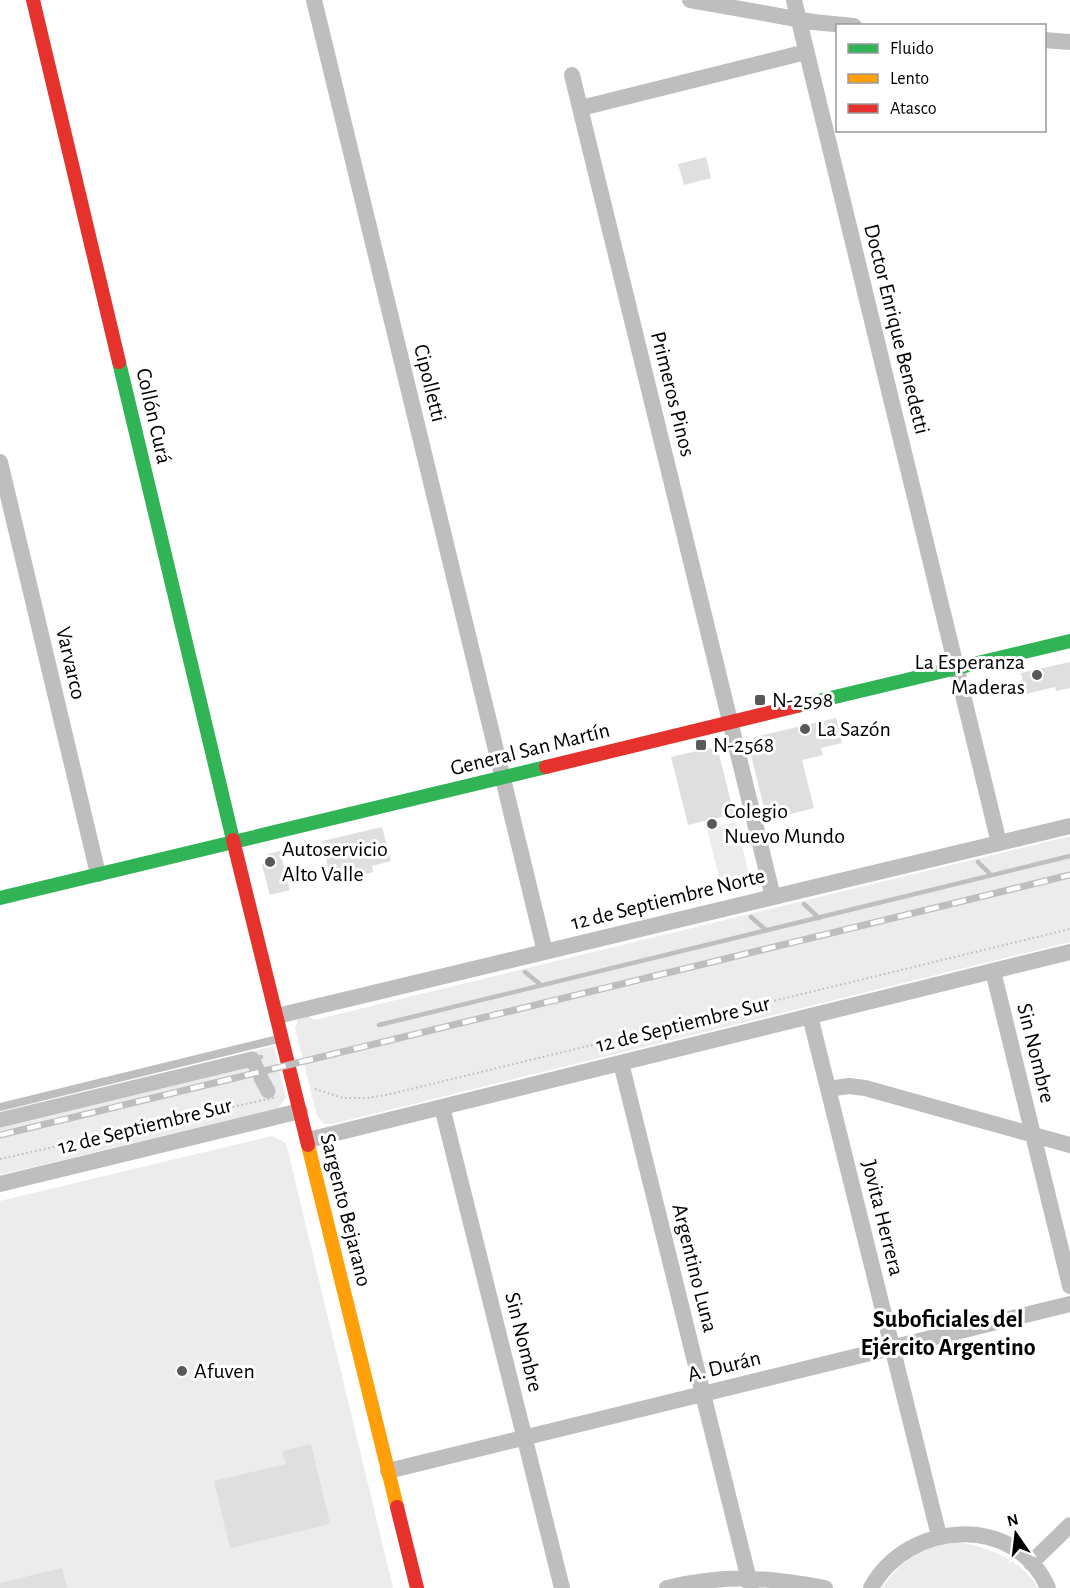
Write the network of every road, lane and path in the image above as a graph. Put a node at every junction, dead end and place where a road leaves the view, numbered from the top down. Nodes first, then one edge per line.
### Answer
1 (33, 0) edge
2 (314, 0) edge
3 (690, 0) edge
4 (794, 0) edge
5 (798, 18) junction
6 (836, 24) edge
7 (1046, 40) edge
8 (1070, 42) edge
9 (806, 52) junction
10 (573, 75) dead end
11 (580, 108) junction
12 (0, 462) edge
13 (1070, 641) edge
14 (956, 668) junction
15 (731, 723) junction
16 (502, 777) junction
17 (1070, 825) edge
18 (234, 842) junction
19 (999, 843) junction
20 (98, 874) junction
21 (773, 897) junction
22 (0, 898) edge
23 (1070, 929) edge
24 (545, 952) junction
25 (1070, 952) edge
26 (993, 971) junction
27 (277, 1016) junction
28 (810, 1016) junction
29 (282, 1038) junction
30 (621, 1063) junction
31 (310, 1089) dead end
32 (828, 1089) junction
33 (286, 1095) dead end
34 (0, 1107) edge
35 (442, 1107) junction
36 (300, 1111) junction
37 (1033, 1135) junction
38 (308, 1140) junction
39 (1070, 1145) edge
40 (0, 1160) edge
41 (0, 1184) edge
42 (1070, 1286) edge
43 (1070, 1304) edge
44 (892, 1347) junction
45 (703, 1394) junction
46 (525, 1438) junction
47 (388, 1471) junction
48 (1070, 1525) edge
49 (939, 1536) junction
50 (1031, 1563) junction
51 (750, 1583) edge
52 (417, 1588) edge
53 (562, 1588) edge
54 (667, 1588) edge
55 (825, 1588) edge
56 (871, 1588) edge
57 (1048, 1588) edge

1 - 18 main road, Collón Curá
2 - 16 street, Cipolletti
3 - 5 street
4 - 5 street, Doctor Enrique Benedetti
5 - 6 street
5 - 9 street, Doctor Enrique Benedetti
7 - 8 street
9 - 11 street
9 - 14 street, Doctor Enrique Benedetti
10 - 11 street, Primeros Pinos
11 - 15 street, Primeros Pinos
12 - 20 street, Varvarco
13 - 14 main road, General San Martín
14 - 15 main road, General San Martín
14 - 19 street
15 - 16 main road, General San Martín
15 - 21 street
16 - 18 main road, General San Martín
16 - 24 street
17 - 19 street, 12 de Septiembre Norte
18 - 20 main road, General San Martín
18 - 27 main road, Sargento Bejarano
19 - 21 street, 12 de Septiembre Norte
20 - 22 main road, General San Martín
21 - 24 street, 12 de Septiembre Norte
23 - 31 path
24 - 27 street, 12 de Septiembre Norte
25 - 26 street, 12 de Septiembre Sur
26 - 28 street, 12 de Septiembre Sur
26 - 37 street, Sin Nombre
27 - 29 main road, Sargento Bejarano
28 - 30 street, 12 de Septiembre Sur
28 - 32 street, Jovita Herrera
29 - 34 lane
29 - 36 main road, Sargento Bejarano
30 - 35 street, 12 de Septiembre Sur
30 - 45 street, Argentino Luna
32 - 37 street
32 - 44 street, Jovita Herrera
33 - 40 path
35 - 38 street, 12 de Septiembre Sur
35 - 46 street, Sin Nombre
36 - 38 main road, Sargento Bejarano
36 - 41 street, 12 de Septiembre Sur
37 - 39 street
37 - 42 street, Sin Nombre
38 - 47 main road, Sargento Bejarano
43 - 44 street, A. Durán
44 - 45 street, A. Durán
44 - 49 street, Jovita Herrera
45 - 46 street, A. Durán
45 - 51 street, Argentino Luna
46 - 47 street, A. Durán
46 - 53 street, Sin Nombre
47 - 52 main road, Sargento Bejarano
48 - 50 street
49 - 50 street
49 - 56 street
50 - 57 street
51 - 54 street
51 - 55 street

